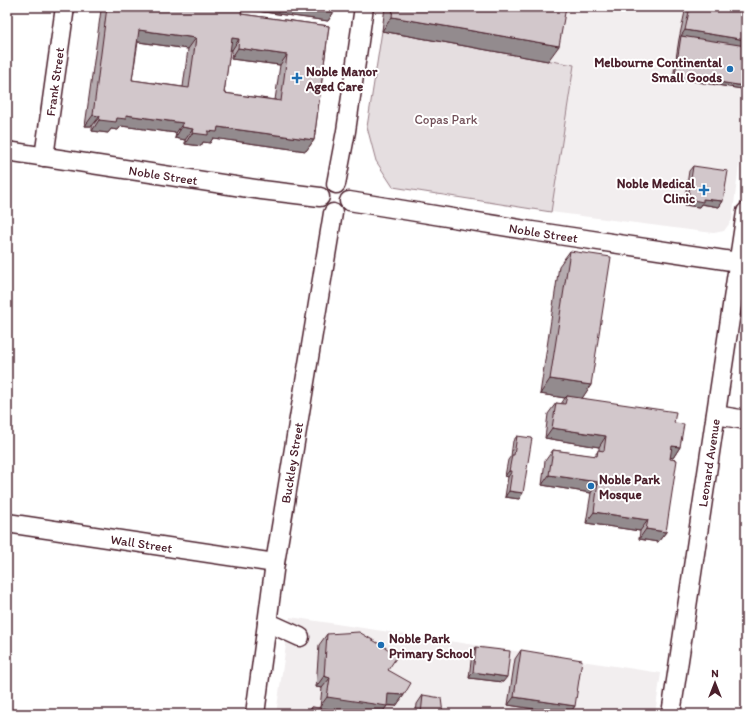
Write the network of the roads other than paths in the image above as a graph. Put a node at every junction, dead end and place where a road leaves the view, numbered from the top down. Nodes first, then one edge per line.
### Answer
1 (65, 7) edge
2 (364, 7) edge
3 (7, 151) edge
4 (44, 157) junction
5 (336, 184) junction
6 (320, 197) junction
7 (349, 201) junction
8 (746, 212) edge
9 (333, 213) junction
10 (738, 262) junction
11 (716, 415) junction
12 (746, 420) edge
13 (7, 523) edge
14 (275, 563) junction
15 (267, 622) junction
16 (300, 637) dead end
17 (255, 714) edge
18 (671, 714) edge

1 - 4 street, Frank Street
2 - 5 street
3 - 4 street, Noble Street
4 - 6 street, Noble Street
5 - 6 street
5 - 7 street
6 - 9 street
7 - 9 street
7 - 10 street, Noble Street
8 - 10 street, Leonard Avenue
9 - 14 street, Buckley Street
10 - 11 street, Leonard Avenue
11 - 12 street
11 - 18 street, Leonard Avenue
13 - 14 street, Wall Street
14 - 15 street, Buckley Street
15 - 16 street
15 - 17 street, Buckley Street

